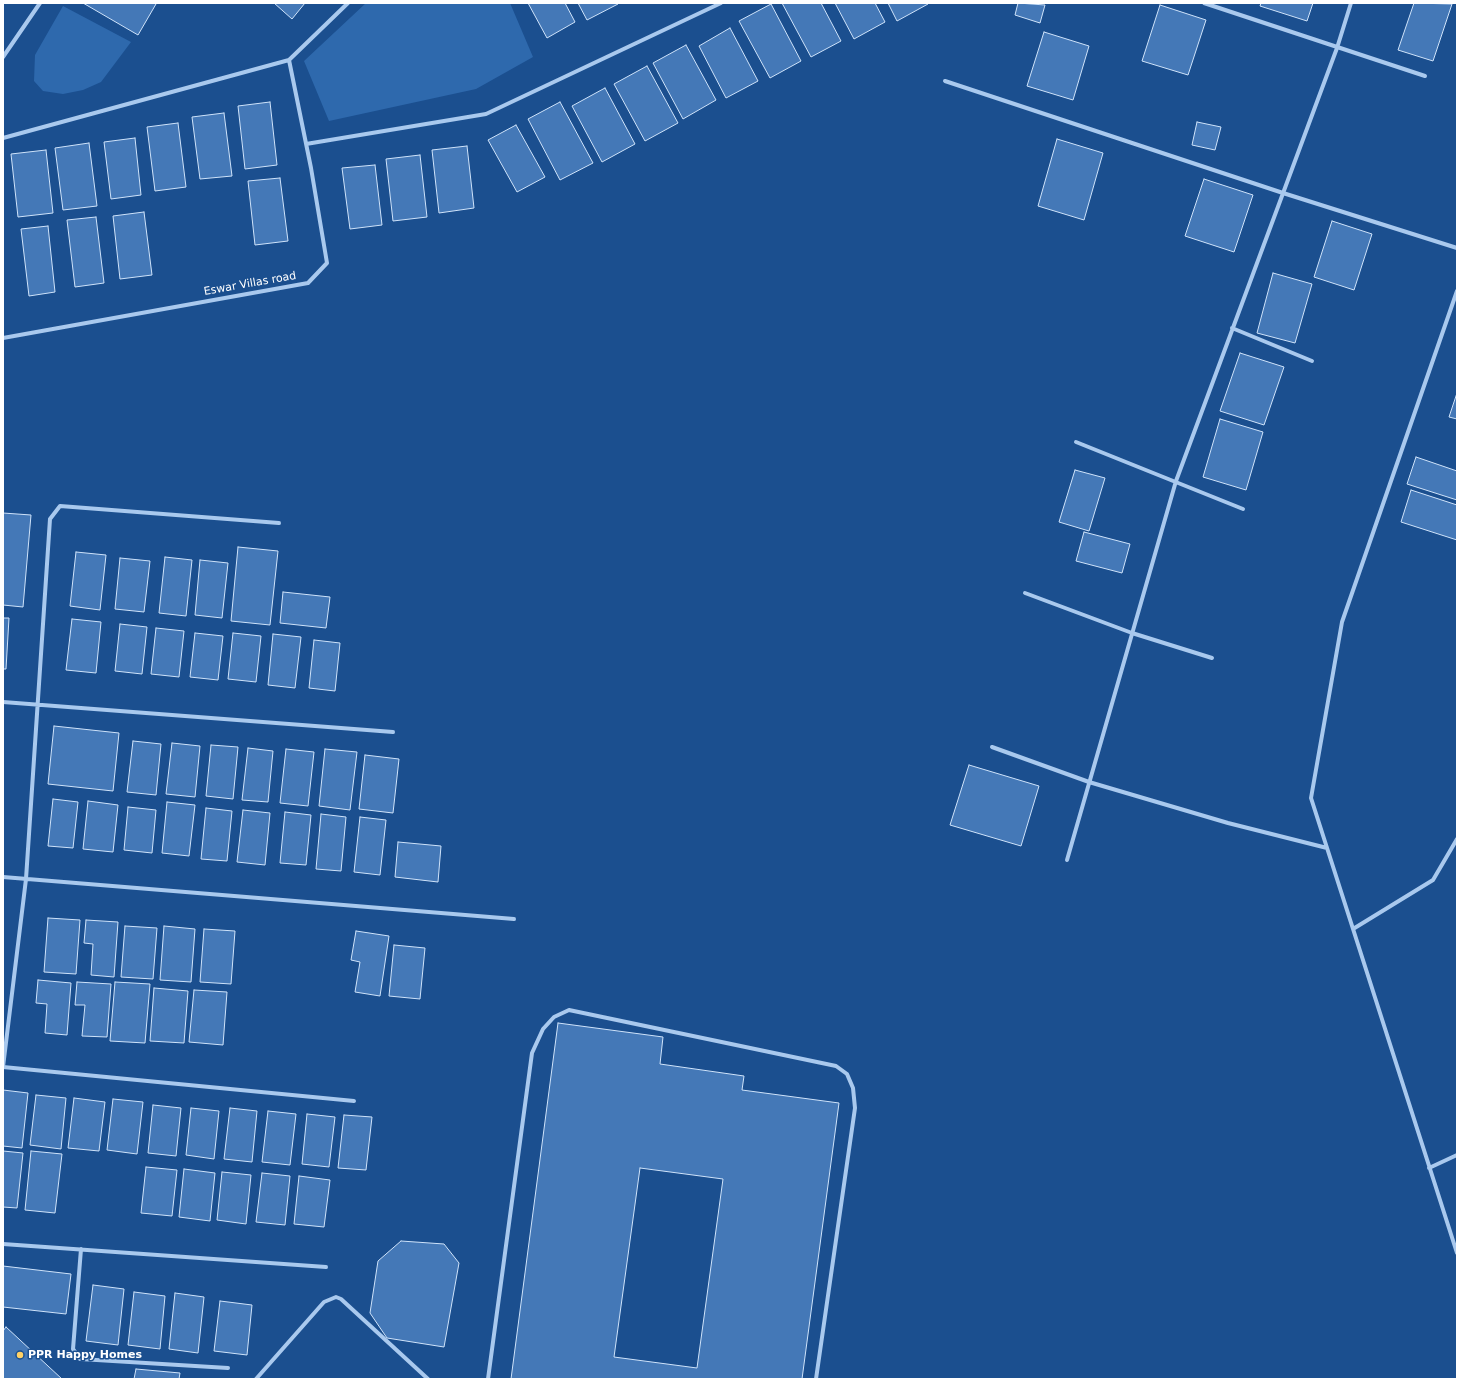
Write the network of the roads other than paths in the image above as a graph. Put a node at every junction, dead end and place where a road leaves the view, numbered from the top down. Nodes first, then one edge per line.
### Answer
1 (40, 3) edge
2 (348, 3) edge
3 (721, 3) edge
4 (1204, 3) edge
5 (1351, 3) edge
6 (1337, 48) junction
7 (3, 57) edge
8 (289, 60) junction
9 (1425, 76) dead end
10 (945, 81) dead end
11 (3, 138) edge
12 (306, 144) junction
13 (1283, 193) junction
14 (1457, 248) edge
15 (1457, 291) edge
16 (1232, 328) junction
17 (3, 338) edge
18 (1312, 361) dead end
19 (1076, 442) dead end
20 (1176, 482) junction
21 (1243, 509) dead end
22 (279, 523) dead end
23 (1025, 593) dead end
24 (1132, 633) junction
25 (1212, 658) dead end
26 (3, 702) edge
27 (37, 703) junction
28 (393, 732) dead end
29 (992, 747) dead end
30 (1089, 782) junction
31 (1457, 839) edge
32 (1327, 848) junction
33 (1067, 860) dead end
34 (3, 877) edge
35 (26, 879) junction
36 (514, 919) dead end
37 (1353, 930) junction
38 (3, 1067) edge
39 (354, 1101) dead end
40 (1457, 1155) edge
41 (1429, 1168) junction
42 (3, 1244) edge
43 (81, 1249) junction
44 (1457, 1253) edge
45 (326, 1268) dead end
46 (228, 1368) dead end
47 (256, 1379) edge
48 (428, 1379) edge
49 (488, 1379) edge
50 (816, 1379) edge

1 - 7 street
2 - 8 street
3 - 12 street
4 - 6 street
5 - 6 street
6 - 9 street
6 - 13 street
8 - 11 street
8 - 12 street, Eswar Villas road
10 - 13 street
12 - 17 street, Eswar Villas road
13 - 14 street
13 - 16 street
15 - 32 street
16 - 18 street
16 - 20 street
19 - 20 street
20 - 21 street
20 - 24 street
22 - 27 street
23 - 24 street
24 - 25 street
24 - 30 street
26 - 27 street
27 - 28 street
27 - 35 street
29 - 30 street
30 - 32 street
30 - 33 street
31 - 37 street
32 - 37 street
34 - 35 street
35 - 36 street
35 - 38 street
37 - 41 street
38 - 39 street
40 - 41 street
41 - 44 street
42 - 43 street
43 - 45 street
43 - 46 street
47 - 48 street
49 - 50 street

